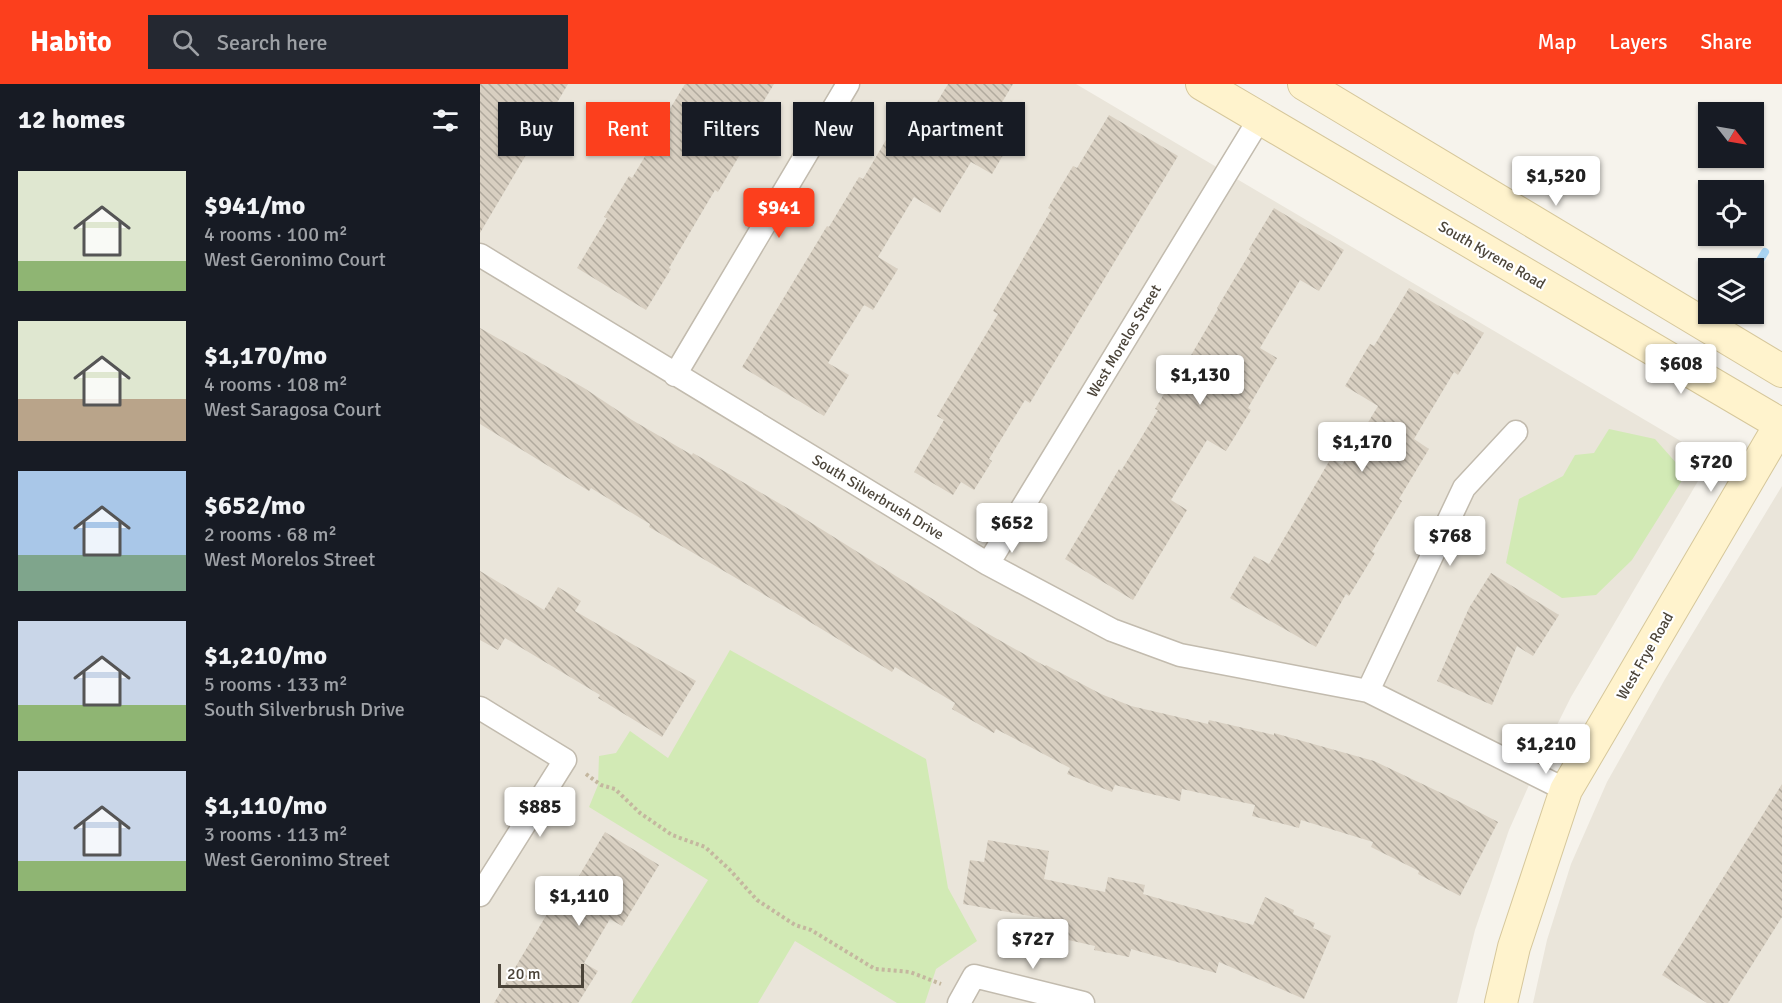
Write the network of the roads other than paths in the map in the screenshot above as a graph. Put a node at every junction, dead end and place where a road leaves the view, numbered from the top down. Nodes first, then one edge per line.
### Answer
1 (848, 84) edge
2 (1202, 84) edge
3 (1304, 84) edge
4 (1260, 118) junction
5 (480, 255) edge
6 (1782, 371) edge
7 (675, 375) junction
8 (1782, 424) edge
9 (1516, 432) dead end
10 (988, 564) junction
11 (1368, 691) junction
12 (480, 708) edge
13 (1566, 790) junction
14 (480, 895) edge
15 (966, 991) edge
16 (1083, 1003) edge
17 (1501, 1003) edge

1 - 7 street
2 - 4 main road, South Kyrene Road
3 - 6 main road
4 - 8 main road, South Kyrene Road
4 - 10 street, West Morelos Street
5 - 7 street, South Silverbrush Drive
7 - 10 street, South Silverbrush Drive
8 - 13 main road, West Frye Road
9 - 11 street
10 - 11 street, South Silverbrush Drive
11 - 13 street, South Silverbrush Drive
12 - 14 street
13 - 17 main road, West Frye Road
15 - 16 street

